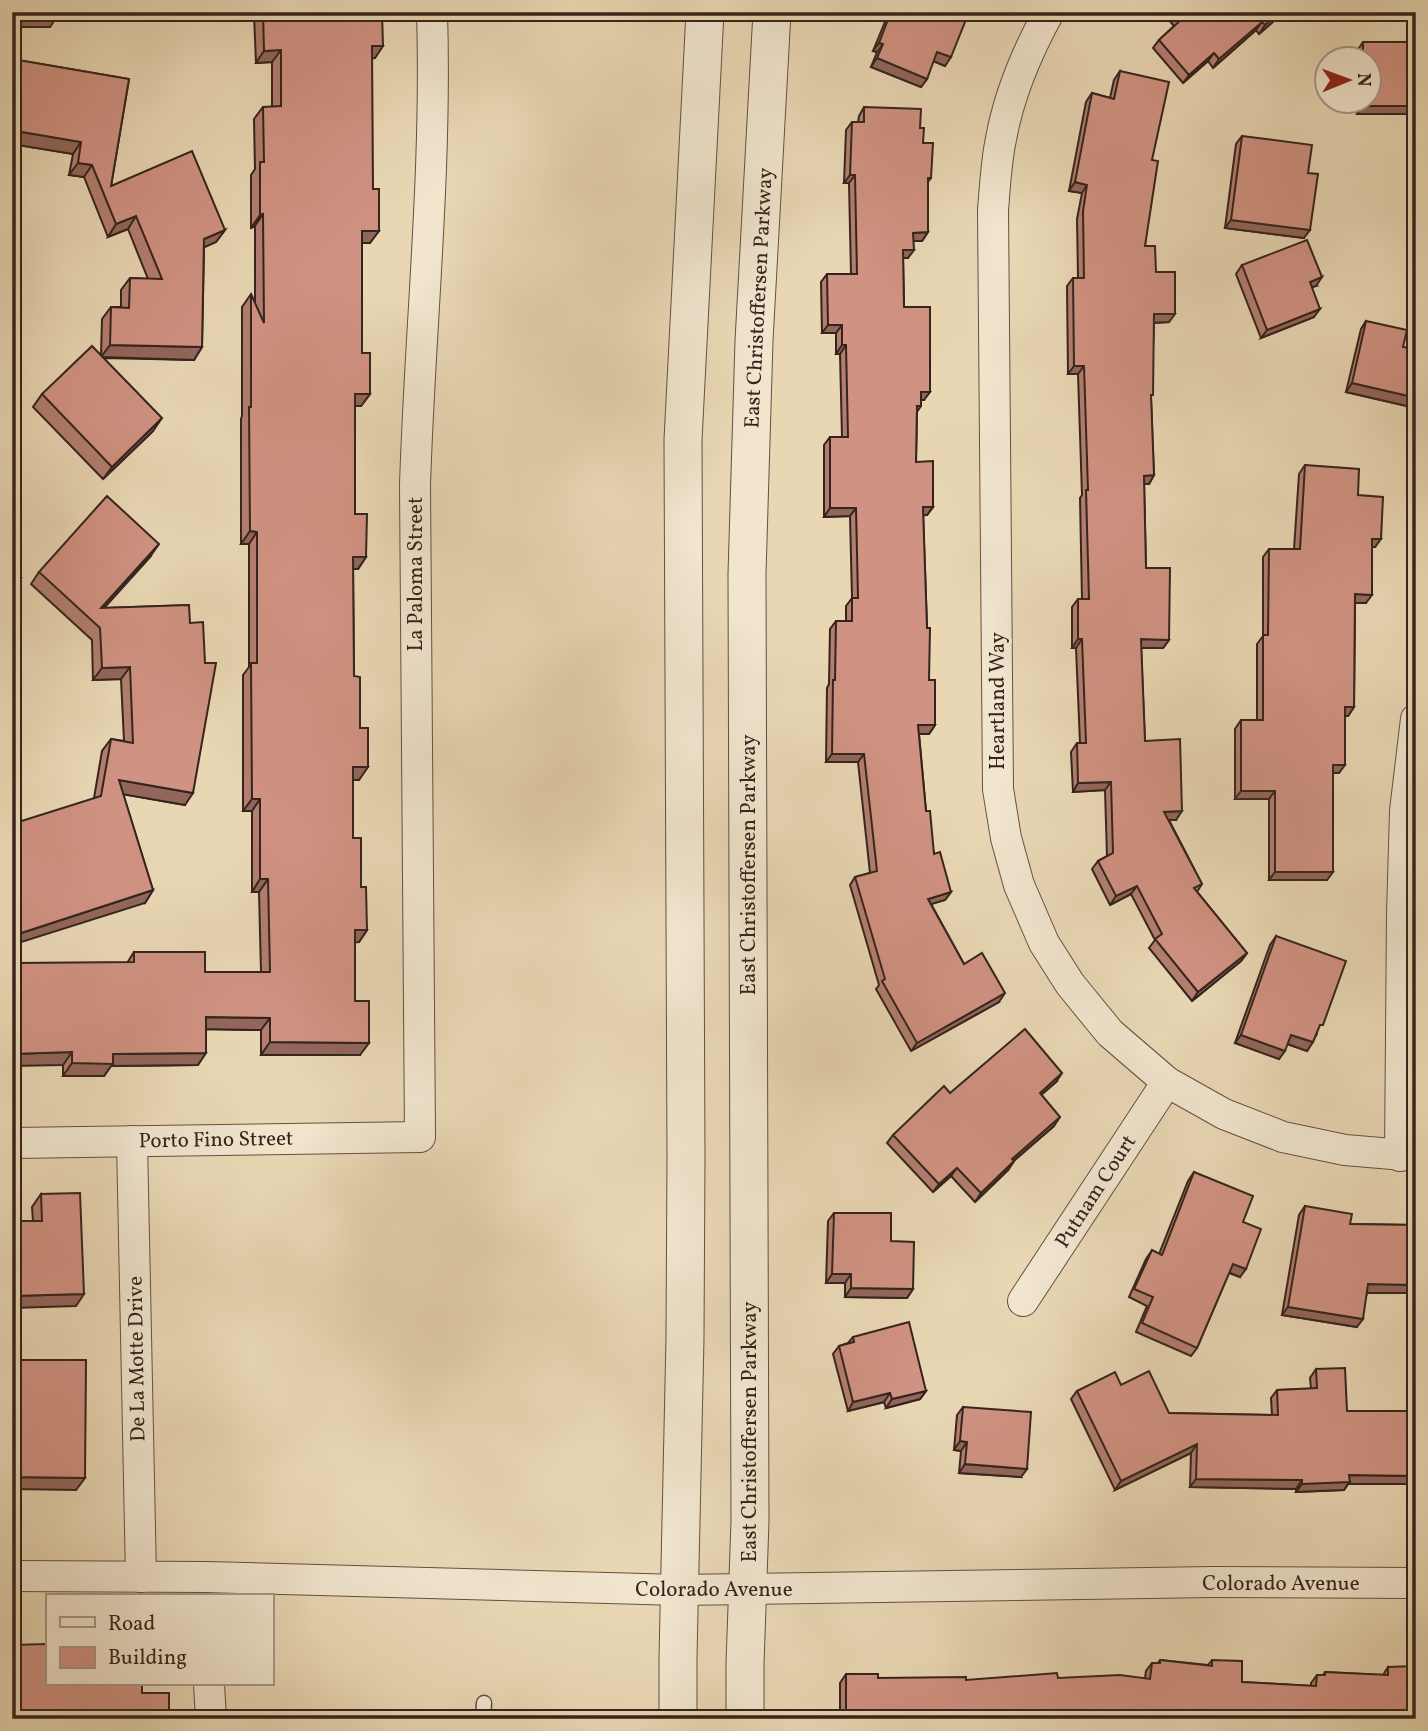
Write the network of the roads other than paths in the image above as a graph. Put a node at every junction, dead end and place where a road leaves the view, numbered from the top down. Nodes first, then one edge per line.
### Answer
1 (432, 12) edge
2 (705, 12) edge
3 (772, 12) edge
4 (1049, 12) edge
5 (1416, 719) edge
6 (1167, 1082) junction
7 (420, 1137) joint
8 (132, 1141) junction
9 (12, 1143) edge
10 (1408, 1156) edge
11 (1023, 1301) dead end
12 (12, 1576) edge
13 (141, 1577) junction
14 (1416, 1583) edge
15 (206, 1587) edge
16 (680, 1590) junction
17 (747, 1590) junction
18 (209, 1686) edge
19 (484, 1703) dead end
20 (211, 1719) edge
21 (484, 1719) edge
22 (678, 1719) edge
23 (745, 1719) edge

1 - 7 street, La Paloma Street
2 - 16 street
3 - 17 street, East Christoffersen Parkway
4 - 6 street, Heartland Way
5 - 10 street
6 - 10 street, Heartland Way
6 - 11 street, Putnam Court
7 - 8 street, Porto Fino Street
8 - 9 street, Porto Fino Street
8 - 13 street, De La Motte Drive
12 - 13 street, Colorado Avenue
13 - 15 street, Colorado Avenue
14 - 17 street, Colorado Avenue
15 - 16 street, Colorado Avenue
16 - 17 street, Colorado Avenue
16 - 22 street
17 - 23 street, East Christoffersen Parkway
18 - 20 street
19 - 21 lane

